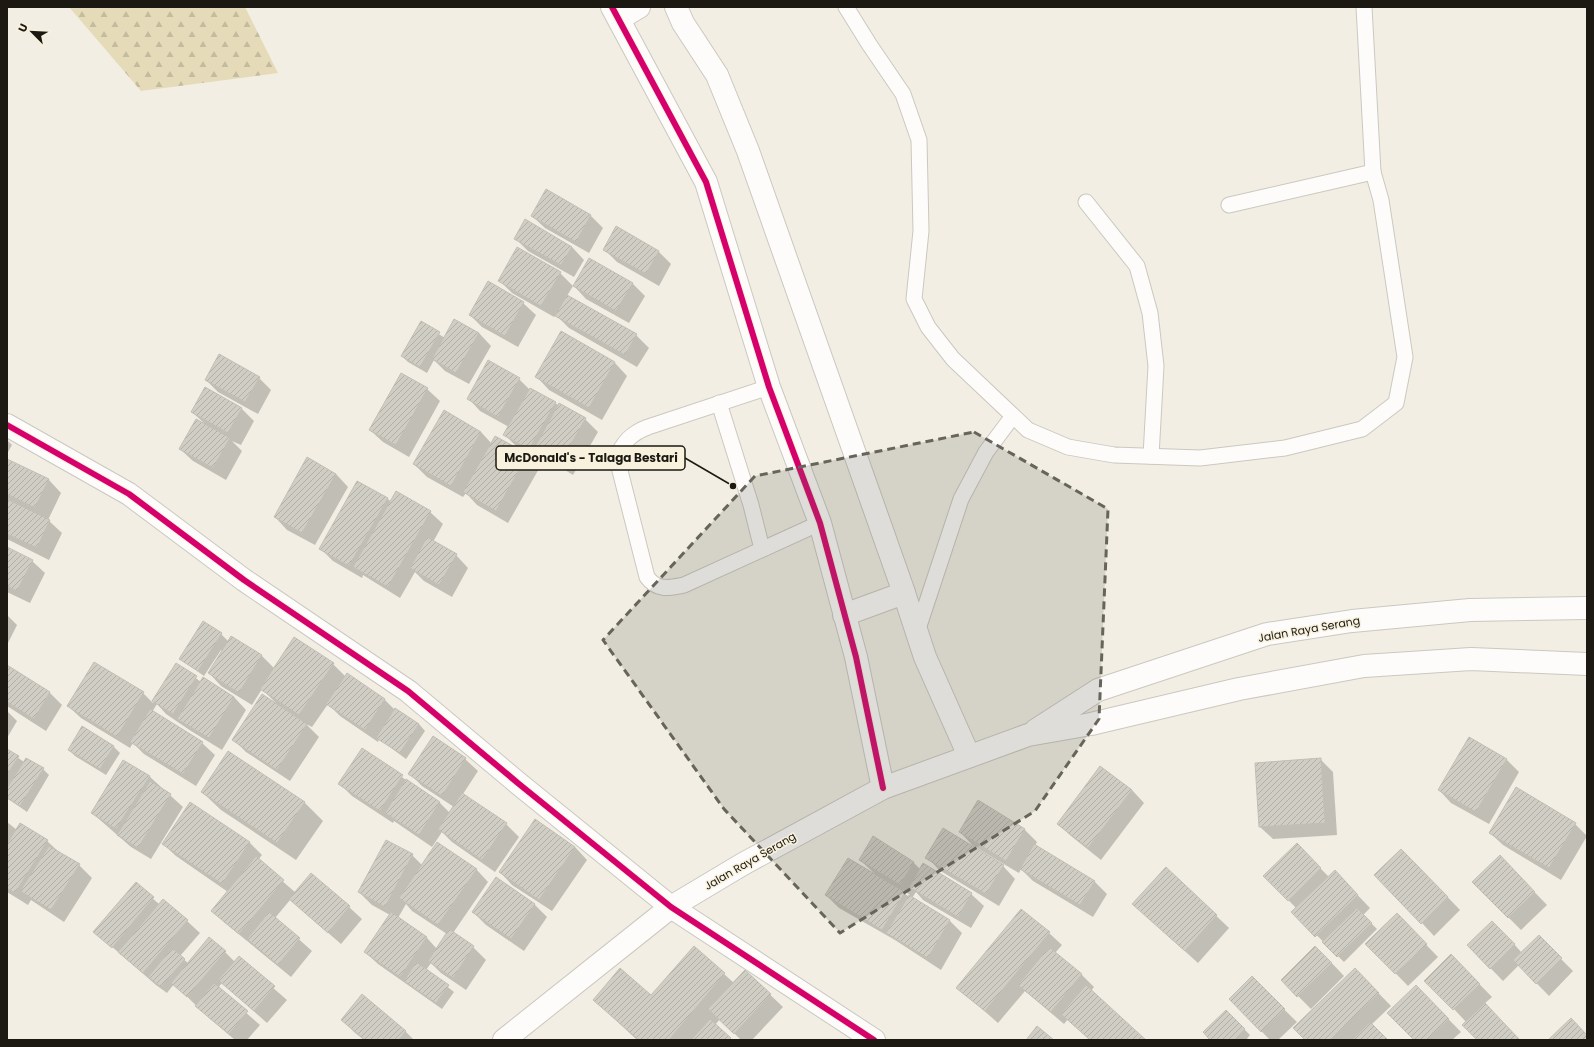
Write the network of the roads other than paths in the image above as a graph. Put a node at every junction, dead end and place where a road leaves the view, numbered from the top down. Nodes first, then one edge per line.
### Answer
1 (638, 7) edge
2 (676, 7) edge
3 (846, 7) edge
4 (1364, 7) edge
5 (615, 13) edge
6 (1373, 172) junction
7 (1086, 202) dead end
8 (1228, 204) dead end
9 (769, 387) junction
10 (719, 403) junction
11 (1013, 416) junction
12 (7, 425) edge
13 (1152, 456) junction
14 (820, 523) junction
15 (762, 549) junction
16 (904, 594) junction
17 (1584, 608) edge
18 (844, 615) junction
19 (917, 632) junction
20 (1587, 664) edge
21 (1028, 735) junction
22 (969, 756) junction
23 (883, 788) junction
24 (671, 907) junction
25 (504, 1040) edge
26 (874, 1040) edge

1 - 5 main road
2 - 16 main road
3 - 11 lane
4 - 6 lane
5 - 9 main road
6 - 8 lane
6 - 13 lane
7 - 13 lane
9 - 10 lane
9 - 14 main road
10 - 15 lane
10 - 15 lane
11 - 13 lane
11 - 19 lane
12 - 24 main road
14 - 15 lane
14 - 18 main road
16 - 18 main road
16 - 19 main road
17 - 21 main road, Jalan Raya Serang
18 - 23 main road
19 - 22 main road
20 - 21 main road, Jalan Raya Serang
21 - 22 main road, Jalan Raya Serang
22 - 23 main road, Jalan Raya Serang
23 - 24 main road, Jalan Raya Serang
24 - 25 main road, Jalan Raya Serang
24 - 26 main road

